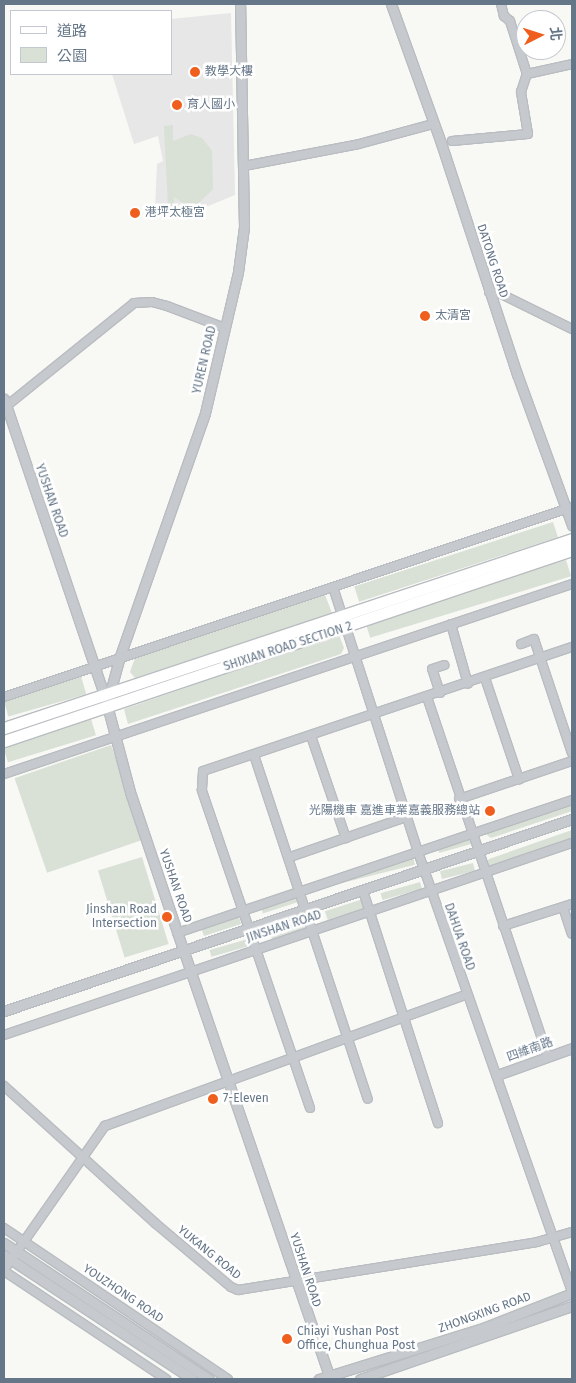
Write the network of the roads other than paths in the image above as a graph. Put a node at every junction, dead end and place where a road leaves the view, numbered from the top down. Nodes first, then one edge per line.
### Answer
1 (240, 4) edge
2 (391, 4) edge
3 (501, 4) edge
4 (572, 64) edge
5 (526, 74) junction
6 (433, 124) junction
7 (452, 141) dead end
8 (244, 166) junction
9 (489, 292) junction
10 (226, 328) junction
11 (572, 329) edge
12 (5, 405) edge
13 (569, 508) edge
14 (572, 525) edge
15 (572, 539) edge
16 (572, 550) edge
17 (572, 584) edge
18 (332, 587) junction
19 (341, 616) junction
20 (450, 624) junction
21 (346, 629) junction
22 (521, 644) dead end
23 (572, 647) edge
24 (120, 656) junction
25 (354, 656) junction
26 (543, 659) junction
27 (444, 665) dead end
28 (94, 666) junction
29 (485, 678) junction
30 (468, 684) junction
31 (107, 693) junction
32 (440, 693) junction
33 (4, 697) edge
34 (427, 697) junction
35 (106, 706) junction
36 (373, 715) junction
37 (4, 728) edge
38 (114, 736) junction
39 (311, 736) junction
40 (4, 741) edge
41 (572, 753) edge
42 (254, 755) junction
43 (572, 761) edge
44 (4, 774) edge
45 (519, 779) junction
46 (459, 799) junction
47 (572, 800) edge
48 (406, 817) junction
49 (572, 819) edge
50 (471, 834) junction
51 (346, 838) junction
52 (572, 843) edge
53 (477, 851) junction
54 (418, 852) junction
55 (290, 857) junction
56 (424, 869) junction
57 (484, 874) junction
58 (363, 891) junction
59 (432, 891) junction
60 (300, 892) junction
61 (572, 904) edge
62 (563, 907) junction
63 (243, 910) junction
64 (306, 911) junction
65 (368, 912) junction
66 (503, 926) junction
67 (249, 929) junction
68 (312, 931) junction
69 (177, 933) junction
70 (572, 934) edge
71 (255, 949) junction
72 (184, 952) junction
73 (190, 970) junction
74 (467, 994) junction
75 (4, 1011) edge
76 (404, 1017) junction
77 (4, 1035) edge
78 (347, 1038) junction
79 (572, 1048) edge
80 (292, 1056) junction
81 (548, 1056) junction
82 (497, 1075) junction
83 (227, 1079) junction
84 (4, 1086) edge
85 (368, 1099) dead end
86 (310, 1108) dead end
87 (438, 1123) dead end
88 (80, 1157) junction
89 (4, 1228) edge
90 (572, 1232) edge
91 (552, 1239) junction
92 (4, 1243) edge
93 (25, 1243) junction
94 (18, 1252) junction
95 (8, 1257) edge
96 (4, 1271) edge
97 (295, 1282) junction
98 (572, 1292) edge
99 (572, 1306) edge
100 (329, 1377) edge
101 (166, 1379) edge
102 (192, 1379) edge
103 (208, 1379) edge
104 (228, 1379) edge
105 (318, 1379) edge
106 (360, 1379) edge

1 - 8 street, YUREN ROAD
2 - 6 street, DATONG ROAD
3 - 5 street
4 - 5 street
5 - 7 street
6 - 8 street
6 - 9 street, DATONG ROAD
8 - 10 street, YUREN ROAD
9 - 11 street
9 - 13 street, DATONG ROAD
10 - 12 street
10 - 24 street, YUREN ROAD
12 - 28 street, YUSHAN ROAD
13 - 14 street, DATONG ROAD
13 - 18 street
15 - 19 main road, SHIXIAN ROAD SECTION 2
16 - 21 main road, SHIXIAN ROAD SECTION 2
17 - 20 street
18 - 19 street, DAHUA ROAD
18 - 24 street
19 - 21 street, DAHUA ROAD
19 - 31 main road, SHIXIAN ROAD SECTION 2
20 - 25 street
20 - 30 street
21 - 25 street, DAHUA ROAD
21 - 35 main road, SHIXIAN ROAD SECTION 2
22 - 26 street
23 - 26 street
24 - 28 street
24 - 31 street, YUREN ROAD
25 - 36 street, DAHUA ROAD
25 - 38 street
26 - 29 street
26 - 41 street
27 - 32 street
28 - 31 street, YUSHAN ROAD
28 - 33 street
29 - 30 street
29 - 45 street
30 - 32 street
31 - 35 street, YUREN ROAD
31 - 37 main road, SHIXIAN ROAD SECTION 2
32 - 34 street
34 - 36 street
34 - 46 street
35 - 38 street, YUSHAN ROAD
35 - 40 main road, SHIXIAN ROAD SECTION 2
36 - 39 street
36 - 48 street, DAHUA ROAD
38 - 44 street
38 - 69 street, YUSHAN ROAD
39 - 42 street
39 - 51 street
42 - 55 street
42 - 63 street
43 - 45 street
45 - 46 street
46 - 50 street
47 - 50 street
48 - 51 street
48 - 54 street, DAHUA ROAD
49 - 53 street, JINSHAN ROAD
50 - 53 street
50 - 54 street
51 - 55 street
52 - 57 street, JINSHAN ROAD
53 - 56 street, JINSHAN ROAD
53 - 57 street
54 - 56 street, DAHUA ROAD
54 - 60 street
55 - 60 street
56 - 58 street, JINSHAN ROAD
56 - 59 street, DAHUA ROAD
57 - 59 street, JINSHAN ROAD
57 - 66 street
58 - 64 street, JINSHAN ROAD
58 - 65 street
59 - 65 street, JINSHAN ROAD
59 - 74 street, DAHUA ROAD
60 - 63 street
60 - 64 street
61 - 62 street
62 - 66 street
62 - 70 street
63 - 67 street
63 - 69 street
64 - 67 street, JINSHAN ROAD
64 - 68 street
65 - 68 street, JINSHAN ROAD
65 - 76 street
66 - 81 street
67 - 71 street
67 - 72 street, JINSHAN ROAD
68 - 71 street, JINSHAN ROAD
68 - 78 street
69 - 72 street, YUSHAN ROAD
71 - 73 street, JINSHAN ROAD
71 - 80 street
72 - 73 street, YUSHAN ROAD
72 - 75 street, JINSHAN ROAD
73 - 77 street, JINSHAN ROAD
73 - 83 street, YUSHAN ROAD
74 - 76 street
74 - 82 street, DAHUA ROAD
76 - 78 street
76 - 87 street
78 - 80 street
78 - 85 street
79 - 81 street, 四維南路
80 - 83 street
80 - 86 street
81 - 82 street, 四維南路
82 - 91 street, DAHUA ROAD
83 - 88 street
83 - 97 street, YUSHAN ROAD
84 - 88 street, YUKANG ROAD
88 - 93 street
88 - 97 street, YUKANG ROAD
89 - 93 street, YOUZHONG ROAD
90 - 91 street, YUKANG ROAD
91 - 97 street, YUKANG ROAD
91 - 98 street, DAHUA ROAD
92 - 94 street, YOUZHONG ROAD
93 - 94 street
93 - 104 street, YOUZHONG ROAD
94 - 95 street
94 - 103 street, YOUZHONG ROAD
95 - 96 street
95 - 102 street
96 - 101 street
97 - 100 street, YUSHAN ROAD
98 - 100 street, ZHONGXING ROAD
99 - 106 street, ZHONGXING ROAD
100 - 105 street, ZHONGXING ROAD

